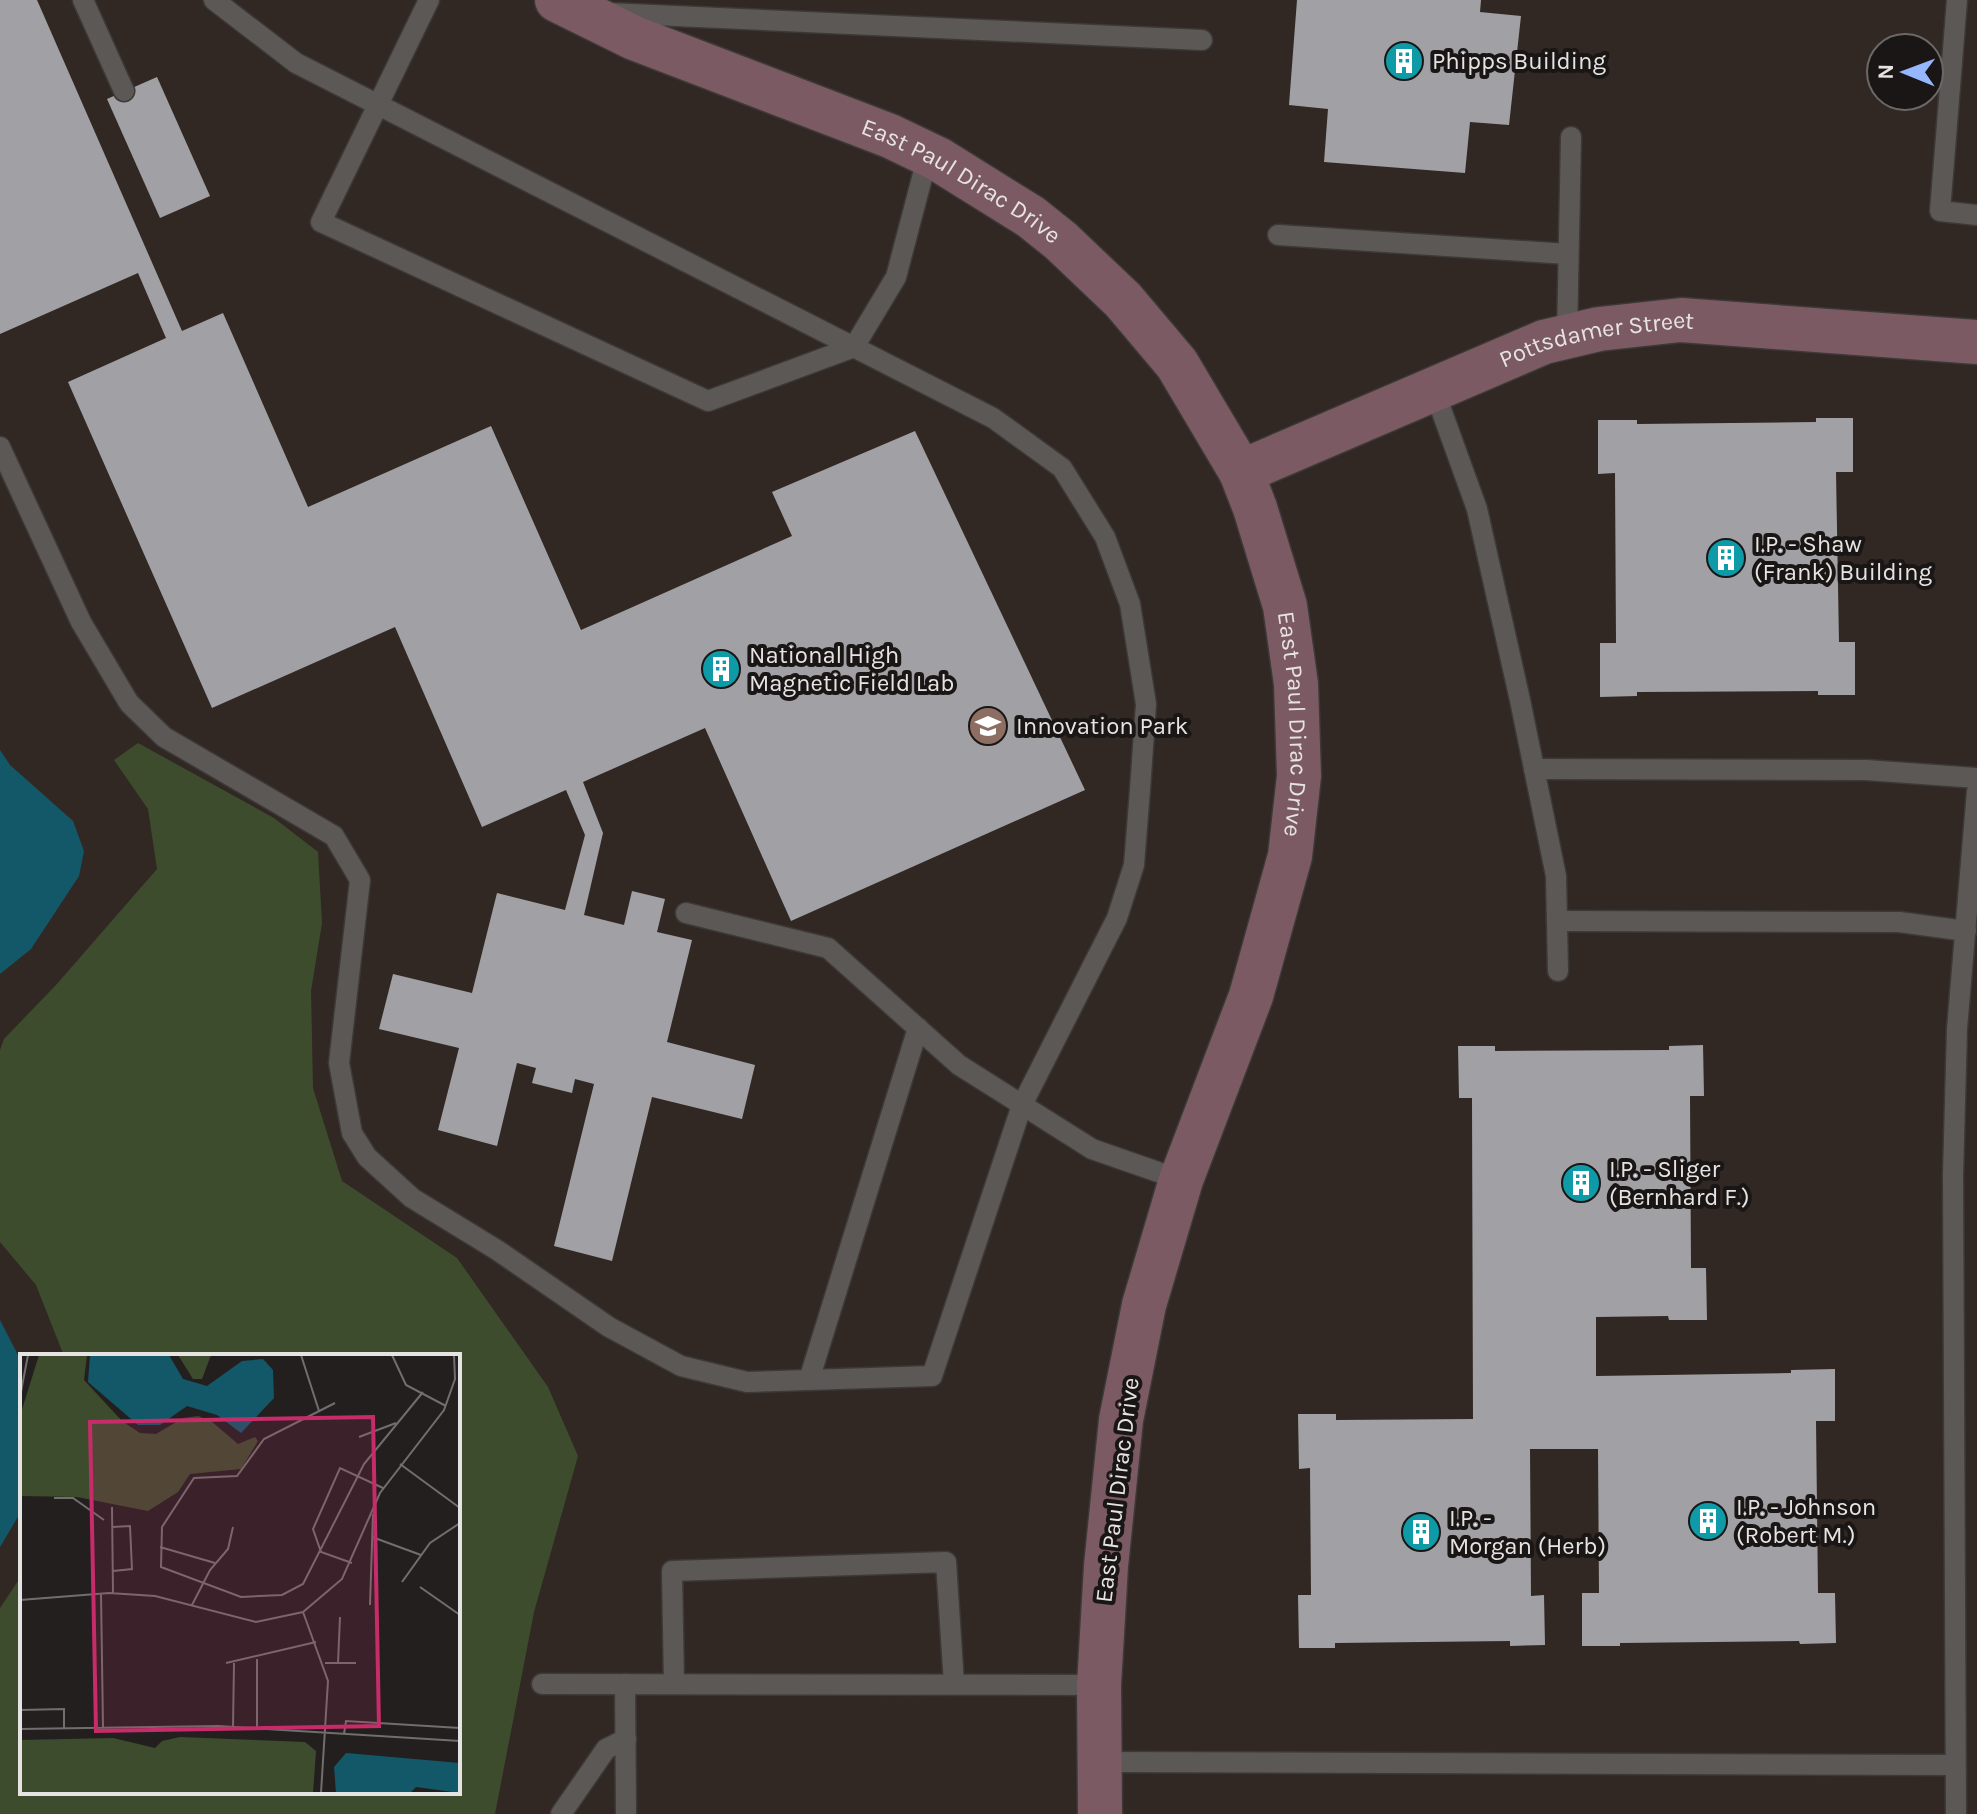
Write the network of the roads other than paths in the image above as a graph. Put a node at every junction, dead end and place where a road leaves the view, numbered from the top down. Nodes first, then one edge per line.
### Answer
1 (83, 0) edge
2 (214, 0) edge
3 (429, 0) edge
4 (774, 0) edge
5 (1957, 0) edge
6 (569, 6) edge
7 (766, 20) junction
8 (1202, 40) dead end
9 (124, 91) dead end
10 (378, 105) junction
11 (1571, 137) dead end
12 (928, 155) junction
13 (1977, 215) edge
14 (1278, 235) dead end
15 (1568, 254) junction
16 (1567, 337) junction
17 (1977, 342) edge
18 (854, 347) junction
19 (1434, 390) junction
20 (0, 447) edge
21 (1241, 472) junction
22 (1534, 769) junction
23 (1977, 778) edge
24 (1977, 791) edge
25 (686, 913) dead end
26 (1557, 921) junction
27 (1966, 931) junction
28 (1558, 971) dead end
29 (918, 1028) junction
30 (1022, 1105) junction
31 (1181, 1180) junction
32 (809, 1380) junction
33 (542, 1684) dead end
34 (625, 1684) junction
35 (674, 1684) junction
36 (954, 1684) junction
37 (1099, 1685) junction
38 (626, 1739) junction
39 (1099, 1762) junction
40 (1955, 1765) junction
41 (561, 1814) edge
42 (626, 1814) edge
43 (1100, 1814) edge
44 (1956, 1814) edge

1 - 9 lane
2 - 10 lane
3 - 10 lane
4 - 7 lane
5 - 13 lane
6 - 7 lane
6 - 12 street, East Paul Dirac Drive
7 - 8 lane
10 - 18 lane
10 - 18 lane
11 - 15 lane
12 - 18 lane
12 - 21 street, East Paul Dirac Drive
14 - 15 lane
15 - 16 lane
16 - 17 street, Pottsdamer Street
16 - 19 street, Pottsdamer Street
18 - 30 lane
19 - 21 street, Pottsdamer Street
19 - 22 lane
20 - 32 lane
21 - 31 street, East Paul Dirac Drive
22 - 23 lane
22 - 26 lane
24 - 27 lane
25 - 29 lane
26 - 27 lane
26 - 28 lane
27 - 40 lane
29 - 30 lane
29 - 32 lane
30 - 31 lane
30 - 32 lane
31 - 37 street, East Paul Dirac Drive
33 - 34 lane
34 - 35 lane
34 - 38 lane
35 - 36 lane
35 - 36 lane
36 - 37 lane
37 - 39 street, East Paul Dirac Drive
38 - 41 lane
38 - 42 lane
39 - 40 lane
39 - 43 street, East Paul Dirac Drive
40 - 44 lane

